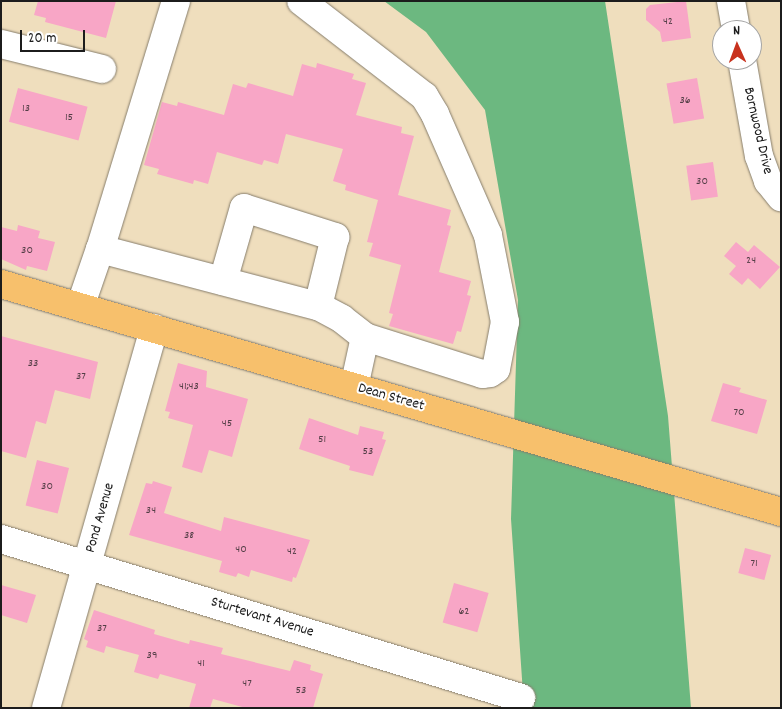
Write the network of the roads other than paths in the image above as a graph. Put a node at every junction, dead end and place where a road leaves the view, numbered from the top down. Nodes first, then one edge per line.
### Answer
1 (176, 1) edge
2 (301, 1) edge
3 (731, 1) edge
4 (734, 20) edge
5 (1, 44) edge
6 (102, 69) dead end
7 (744, 70) edge
8 (781, 197) edge
9 (100, 249) junction
10 (223, 281) junction
11 (1, 284) edge
12 (318, 306) junction
13 (80, 307) junction
14 (154, 328) junction
15 (365, 337) junction
16 (354, 387) junction
17 (781, 512) edge
18 (1, 539) edge
19 (88, 564) junction
20 (522, 698) dead end
21 (46, 708) edge

1 - 9 street
2 - 15 street
3 - 4 street
5 - 6 street
7 - 8 street, Bornwood Drive
9 - 10 street
9 - 13 street
10 - 12 street
10 - 12 street
11 - 13 main road, Dean Street
12 - 15 street
13 - 14 main road, Dean Street
14 - 16 main road, Dean Street
14 - 19 street, Pond Avenue
15 - 16 street
16 - 17 main road, Dean Street
18 - 19 street, Sturtevant Avenue
19 - 20 street, Sturtevant Avenue
19 - 21 street, Pond Avenue

